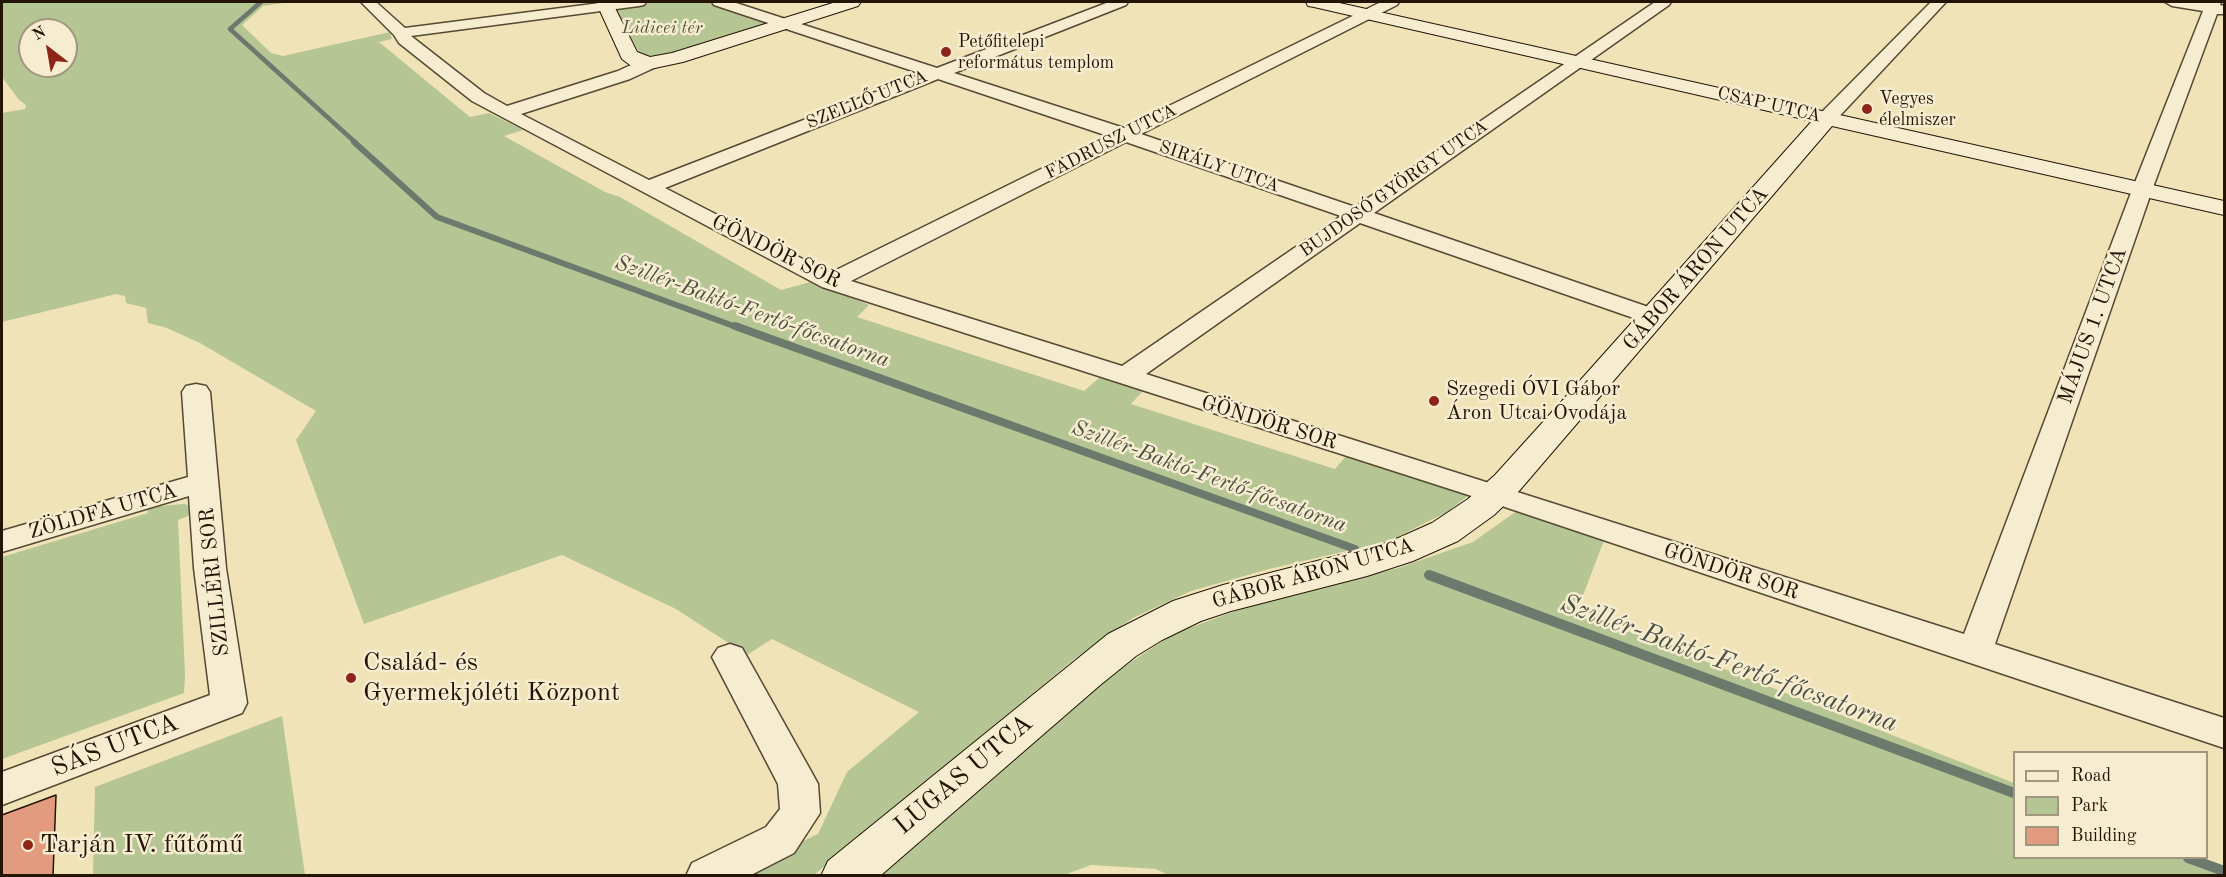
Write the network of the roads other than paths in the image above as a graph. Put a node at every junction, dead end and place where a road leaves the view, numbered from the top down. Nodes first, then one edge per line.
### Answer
1 (368, 2) edge
2 (639, 2) edge
3 (719, 2) edge
4 (852, 2) edge
5 (1121, 2) edge
6 (1314, 2) edge
7 (1392, 2) edge
8 (1664, 2) edge
9 (1939, 2) edge
10 (2172, 2) edge
11 (605, 4) edge
12 (2217, 6) edge
13 (1367, 14) junction
14 (782, 24) junction
15 (401, 33) junction
16 (1577, 61) junction
17 (650, 63) junction
18 (935, 73) junction
19 (505, 113) junction
20 (1827, 118) junction
21 (1125, 135) junction
22 (648, 187) junction
23 (2142, 190) junction
24 (2224, 208) edge
25 (1357, 215) junction
26 (830, 282) junction
27 (1654, 317) junction
28 (1124, 377) junction
29 (196, 392) dead end
30 (203, 471) junction
31 (1495, 493) junction
32 (2, 542) edge
33 (1975, 652) junction
34 (730, 657) dead end
35 (1084, 675) joint
36 (229, 703) joint
37 (2224, 733) edge
38 (2, 789) edge
39 (707, 876) edge
40 (845, 876) edge

1 - 15 street, GÖNDÖR SOR
2 - 11 street
3 - 14 street
4 - 14 street
5 - 18 street, SZELLŐ UTCA
6 - 13 street, CSAP UTCA
7 - 13 street, FADRUSZ UTCA
8 - 16 street, BUJDOSÓ GYÖRGY UTCA
9 - 20 street, GÁBOR ÁRON UTCA
10 - 12 street
11 - 15 street
11 - 17 street
12 - 23 street, MÁJUS 1. UTCA
13 - 16 street, CSAP UTCA
13 - 21 street, FADRUSZ UTCA
14 - 17 street
14 - 18 street, SIRÁLY UTCA
15 - 19 street, GÖNDÖR SOR
16 - 20 street, CSAP UTCA
16 - 25 street, BUJDOSÓ GYÖRGY UTCA
17 - 19 street
18 - 21 street, SIRÁLY UTCA
18 - 22 street, SZELLŐ UTCA
19 - 22 street, GÖNDÖR SOR
20 - 23 street, CSAP UTCA
20 - 27 street, GÁBOR ÁRON UTCA
21 - 25 street, SIRÁLY UTCA
21 - 26 street, FADRUSZ UTCA
22 - 26 street, GÖNDÖR SOR
23 - 24 street, CSAP UTCA
23 - 33 street, MÁJUS 1. UTCA
25 - 27 street, SIRÁLY UTCA
25 - 28 street, BUJDOSÓ GYÖRGY UTCA
26 - 28 street, GÖNDÖR SOR
27 - 31 street, GÁBOR ÁRON UTCA
28 - 31 street, GÖNDÖR SOR
29 - 30 street
30 - 32 street, ZÖLDFA UTCA
30 - 36 street, SZILLÉRI SOR
31 - 33 street, GÖNDÖR SOR
31 - 35 street, GÁBOR ÁRON UTCA
33 - 37 street, GÖNDÖR SOR
34 - 39 street
35 - 40 street, LUGAS UTCA
36 - 38 street, SÁS UTCA

